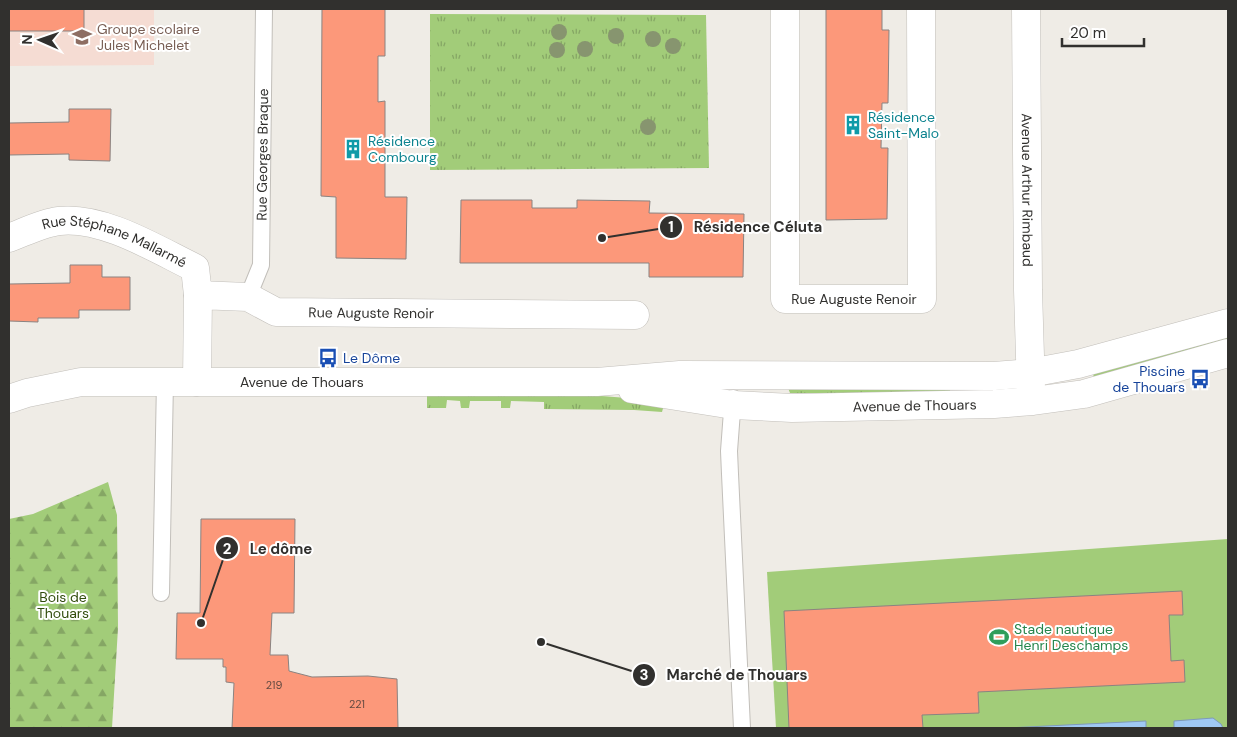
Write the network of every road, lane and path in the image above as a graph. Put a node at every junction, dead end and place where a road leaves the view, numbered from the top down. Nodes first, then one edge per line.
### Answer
1 (264, 9) edge
2 (785, 9) edge
3 (921, 9) edge
4 (1026, 9) edge
5 (9, 238) edge
6 (198, 295) junction
7 (248, 297) junction
8 (635, 315) dead end
9 (1228, 323) edge
10 (1228, 353) edge
11 (1030, 373) junction
12 (733, 376) junction
13 (165, 382) junction
14 (197, 382) junction
15 (597, 382) junction
16 (9, 399) edge
17 (1033, 401) junction
18 (733, 405) junction
19 (161, 593) dead end
20 (742, 728) edge

1 - 7 lane, Rue Georges Braque
2 - 3 street, Rue Auguste Renoir
4 - 11 street, Avenue Arthur Rimbaud
5 - 6 street, Rue Stéphane Mallarmé
6 - 7 street, Rue Auguste Renoir
6 - 14 street
7 - 8 street, Rue Auguste Renoir
9 - 11 street, Avenue de Thouars
10 - 17 street, Avenue de Thouars
11 - 12 street, Avenue de Thouars
11 - 17 street, Avenue Arthur Rimbaud
12 - 15 street, Avenue de Thouars
12 - 18 lane
13 - 14 street, Avenue de Thouars
13 - 16 street, Avenue de Thouars
13 - 19 lane
14 - 15 street, Avenue de Thouars
15 - 18 street, Avenue de Thouars
17 - 18 street, Avenue de Thouars
18 - 20 lane

